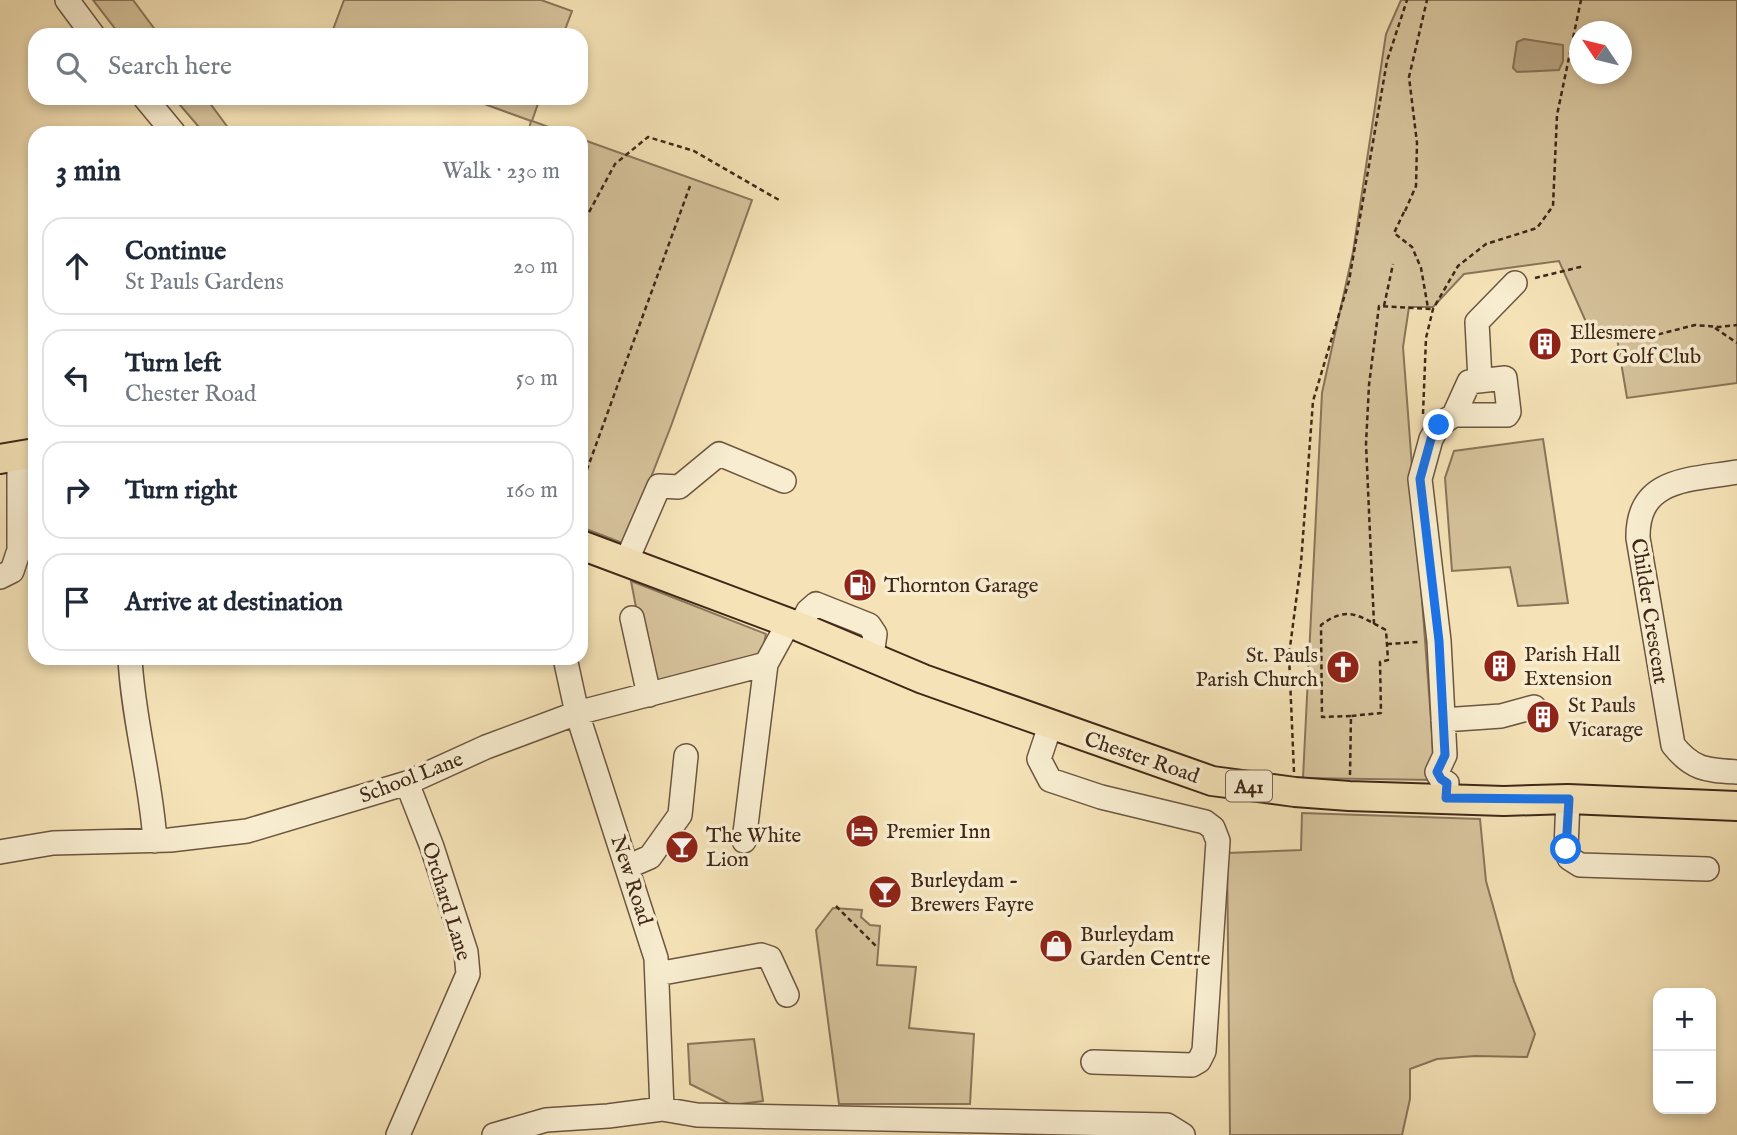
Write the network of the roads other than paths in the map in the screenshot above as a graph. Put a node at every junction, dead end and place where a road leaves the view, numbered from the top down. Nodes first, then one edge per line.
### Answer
1 (67, 0) edge
2 (88, 28) edge
3 (151, 105) edge
4 (168, 126) edge
5 (1515, 284) road end
6 (1480, 380) junction
7 (1454, 415) junction
8 (18, 456) edge
9 (1737, 472) edge
10 (784, 481) dead end
11 (588, 547) edge
12 (626, 562) junction
13 (0, 577) edge
14 (632, 618) dead end
15 (794, 624) junction
16 (766, 664) junction
17 (130, 665) edge
18 (567, 665) edge
19 (649, 695) junction
20 (1534, 707) dead end
21 (577, 713) junction
22 (1443, 720) junction
23 (1050, 726) junction
24 (686, 756) dead end
25 (1737, 772) edge
26 (407, 783) junction
27 (1447, 790) junction
28 (1569, 799) junction
29 (1737, 806) edge
30 (155, 841) junction
31 (744, 841) dead end
32 (0, 852) edge
33 (627, 867) junction
34 (1707, 869) dead end
35 (657, 974) junction
36 (787, 995) dead end
37 (1093, 1062) dead end
38 (662, 1109) junction
39 (868, 1127) edge
40 (948, 1128) edge
41 (398, 1135) edge
42 (494, 1135) edge
43 (1183, 1135) edge

1 - 2 street
3 - 4 street
5 - 6 street
6 - 7 street
6 - 7 street
7 - 22 street
8 - 13 street
9 - 25 street, Childer Crescent
10 - 12 street
11 - 12 main road, Chester Road / A41
12 - 15 main road, Chester Road / A41
14 - 19 street
15 - 16 street
15 - 23 main road, Chester Road / A41
16 - 19 street, School Lane
16 - 31 street
17 - 30 street
18 - 21 street, New Road
19 - 21 street, School Lane
20 - 22 street
21 - 26 street, School Lane
21 - 33 street, New Road
22 - 27 street
23 - 27 main road, Chester Road / A41
23 - 37 street
24 - 33 street
26 - 30 street, School Lane
26 - 41 street, Orchard Lane
27 - 28 main road, Chester Road / A41
28 - 29 main road, Chester Road / A41
28 - 34 street
30 - 32 street, School Lane
33 - 35 street, New Road
35 - 36 street
35 - 38 street, New Road
38 - 39 street
38 - 42 street
39 - 40 street
40 - 43 street

